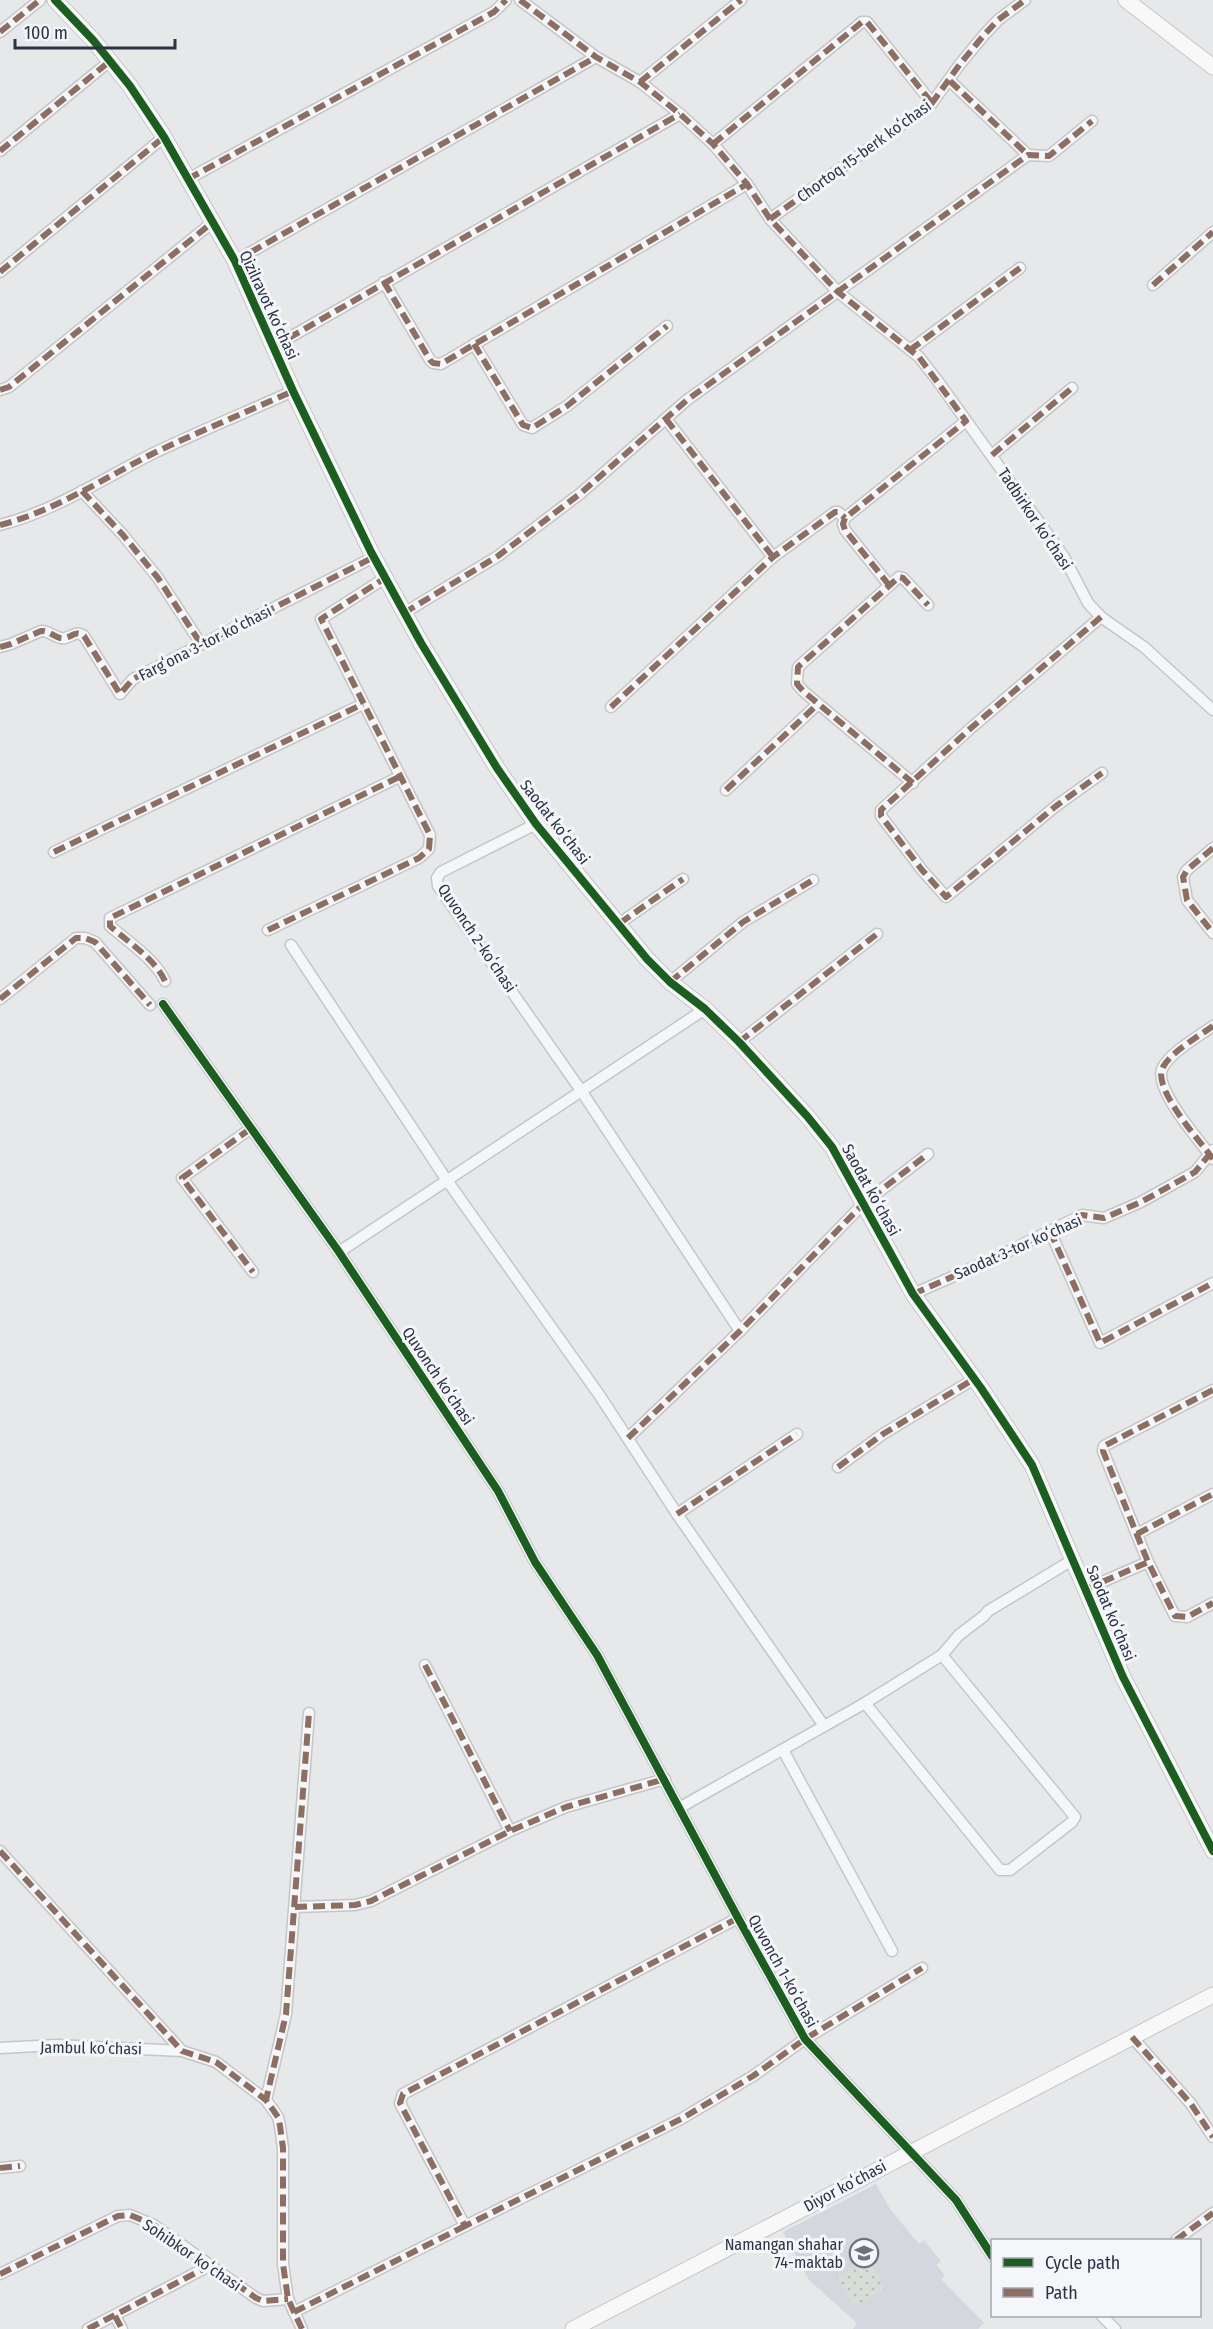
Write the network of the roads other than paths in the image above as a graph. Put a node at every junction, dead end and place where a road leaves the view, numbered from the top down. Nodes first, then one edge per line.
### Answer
1 (40, 0) edge
2 (55, 0) edge
3 (506, 0) edge
4 (520, 0) edge
5 (741, 0) edge
6 (1025, 0) edge
7 (1126, 0) edge
8 (0, 32) edge
9 (596, 57) junction
10 (110, 61) junction
11 (1213, 67) edge
12 (950, 81) junction
13 (640, 82) junction
14 (932, 103) junction
15 (680, 114) junction
16 (1092, 121) dead end
17 (164, 137) junction
18 (713, 144) junction
19 (0, 151) edge
20 (1028, 155) junction
21 (188, 179) junction
22 (747, 184) junction
23 (770, 219) junction
24 (213, 222) junction
25 (1213, 232) edge
26 (234, 261) junction
27 (1020, 268) dead end
28 (0, 272) edge
29 (384, 282) junction
30 (1153, 285) dead end
31 (838, 292) junction
32 (667, 326) dead end
33 (474, 344) junction
34 (273, 347) junction
35 (909, 350) junction
36 (1072, 388) dead end
37 (0, 390) edge
38 (293, 391) junction
39 (666, 418) junction
40 (966, 421) junction
41 (992, 455) junction
42 (82, 491) junction
43 (845, 518) junction
44 (0, 525) edge
45 (374, 557) junction
46 (773, 557) junction
47 (386, 578) junction
48 (889, 585) junction
49 (928, 605) dead end
50 (404, 613) junction
51 (1101, 617) junction
52 (201, 644) junction
53 (0, 647) edge
54 (363, 704) junction
55 (818, 704) junction
56 (611, 707) dead end
57 (1213, 710) edge
58 (1102, 773) dead end
59 (399, 777) junction
60 (913, 783) junction
61 (726, 790) dead end
62 (536, 824) junction
63 (1213, 848) edge
64 (54, 852) dead end
65 (683, 879) dead end
66 (813, 880) dead end
67 (620, 923) junction
68 (268, 930) dead end
69 (1213, 933) edge
70 (877, 934) dead end
71 (291, 945) dead end
72 (165, 981) dead end
73 (670, 982) junction
74 (0, 999) edge
75 (163, 1004) dead end
76 (150, 1005) dead end
77 (705, 1009) junction
78 (1213, 1026) edge
79 (739, 1042) junction
80 (582, 1092) junction
81 (250, 1129) junction
82 (928, 1154) dead end
83 (1212, 1154) edge
84 (446, 1179) junction
85 (864, 1203) junction
86 (1050, 1231) junction
87 (339, 1252) junction
88 (253, 1272) dead end
89 (1213, 1283) edge
90 (913, 1294) junction
91 (740, 1330) junction
92 (974, 1379) junction
93 (1213, 1390) edge
94 (797, 1434) dead end
95 (628, 1438) junction
96 (838, 1467) dead end
97 (1213, 1494) edge
98 (677, 1514) junction
99 (1137, 1534) junction
100 (1074, 1559) junction
101 (1148, 1562) junction
102 (1086, 1589) junction
103 (1213, 1603) edge
104 (942, 1655) junction
105 (425, 1665) dead end
106 (865, 1703) junction
107 (309, 1713) dead end
108 (824, 1726) junction
109 (783, 1750) junction
110 (665, 1779) junction
111 (679, 1808) junction
112 (510, 1831) junction
113 (0, 1851) edge
114 (1213, 1851) edge
115 (295, 1907) junction
116 (738, 1918) junction
117 (892, 1951) dead end
118 (922, 1968) dead end
119 (1213, 1995) edge
120 (1132, 2037) junction
121 (805, 2039) junction
122 (0, 2048) edge
123 (182, 2051) junction
124 (266, 2100) junction
125 (1213, 2137) edge
126 (912, 2151) junction
127 (20, 2166) dead end
128 (0, 2168) edge
129 (1213, 2213) edge
130 (465, 2226) junction
131 (1179, 2239) edge
132 (991, 2253) edge
133 (211, 2265) junction
134 (0, 2274) edge
135 (288, 2299) junction
136 (294, 2312) junction
137 (115, 2316) junction
138 (1103, 2317) edge
139 (88, 2329) edge
140 (122, 2329) edge
141 (302, 2329) edge
142 (573, 2329) edge
143 (1115, 2329) edge

1 - 8 street
2 - 10 street, Qizilravot koʻchasi
3 - 21 street
4 - 9 street, Tadbirkor koʻchasi
5 - 13 street
6 - 12 street, Chortoq 15-berk koʻchasi
7 - 11 street
9 - 13 street, Tadbirkor koʻchasi
9 - 26 street
10 - 17 street, Qizilravot koʻchasi
10 - 19 street
12 - 14 street, Chortoq 15-berk koʻchasi
12 - 20 street
13 - 15 street, Tadbirkor koʻchasi
14 - 18 street
14 - 23 street, Chortoq 15-berk koʻchasi
15 - 18 street, Tadbirkor koʻchasi
15 - 29 street
16 - 20 street
17 - 21 street, Qizilravot koʻchasi
17 - 28 street
18 - 22 street, Tadbirkor koʻchasi
20 - 31 street
21 - 24 street, Qizilravot koʻchasi
22 - 23 street, Tadbirkor koʻchasi
22 - 33 street
23 - 31 street, Tadbirkor koʻchasi
24 - 26 street, Qizilravot koʻchasi
24 - 37 street
25 - 30 street
26 - 34 street, Qizilravot koʻchasi
27 - 35 street
29 - 33 street
29 - 34 street
31 - 35 street, Tadbirkor koʻchasi
31 - 39 street
32 - 33 street
34 - 38 street, Qizilravot koʻchasi
35 - 40 street, Tadbirkor koʻchasi
36 - 41 street
38 - 42 street
38 - 45 street, Qizilravot koʻchasi
39 - 46 street
39 - 50 street
40 - 41 street, Tadbirkor koʻchasi
40 - 43 street
41 - 51 street, Tadbirkor koʻchasi
42 - 44 street
42 - 52 street
43 - 46 street
43 - 48 street
45 - 47 street, Qizilravot koʻchasi
45 - 52 street, Fargʻona 3-tor koʻchasi
46 - 56 street
47 - 50 street, Qizilravot koʻchasi
47 - 54 street
48 - 49 street
48 - 55 street
50 - 62 street, Saodat koʻchasi
51 - 57 street, Tadbirkor koʻchasi
51 - 60 street
52 - 53 street, Fargʻona 3-tor koʻchasi
54 - 59 street
54 - 64 street
55 - 60 street
55 - 61 street
58 - 60 street
59 - 68 street
59 - 72 street
62 - 67 street, Saodat koʻchasi
62 - 80 street, Quvonch 2-koʻchasi
63 - 69 street
65 - 67 street
66 - 73 street
67 - 73 street, Saodat koʻchasi
70 - 79 street
71 - 84 street
73 - 77 street, Saodat koʻchasi
74 - 76 street
75 - 81 street, Quvonch koʻchasi
77 - 79 street, Saodat koʻchasi
77 - 80 street
78 - 83 street
79 - 85 street, Saodat koʻchasi
80 - 84 street
80 - 91 street, Quvonch 2-koʻchasi
81 - 87 street, Quvonch koʻchasi
81 - 88 street
82 - 85 street
83 - 86 street, Saodat 3-tor koʻchasi
84 - 87 street
84 - 95 street
85 - 90 street, Saodat koʻchasi
85 - 91 street
86 - 89 street
86 - 90 street, Saodat 3-tor koʻchasi
87 - 110 street, Quvonch koʻchasi
90 - 92 street, Saodat koʻchasi
91 - 95 street
92 - 96 street
92 - 100 street, Saodat koʻchasi
93 - 99 street
94 - 98 street
95 - 98 street
97 - 99 street
98 - 108 street
99 - 101 street
100 - 102 street, Saodat koʻchasi
100 - 104 street
101 - 102 street
101 - 103 street
102 - 114 street, Saodat koʻchasi
104 - 106 street
104 - 106 street
105 - 112 street
106 - 108 street
107 - 115 street
108 - 109 street
109 - 111 street
109 - 117 street
110 - 111 street, Quvonch 1-koʻchasi
110 - 112 street
111 - 116 street, Quvonch 1-koʻchasi
112 - 115 street
113 - 123 street
115 - 124 street
116 - 121 street, Quvonch 1-koʻchasi
116 - 130 street
118 - 121 street
119 - 120 street, Diyor koʻchasi
120 - 125 street
120 - 126 street, Diyor koʻchasi
121 - 126 street, Quvonch 1-koʻchasi
121 - 130 street
122 - 123 street, Jambul koʻchasi
123 - 124 street
124 - 135 street
126 - 132 street, Quvonch 1-koʻchasi
126 - 142 street, Diyor koʻchasi
127 - 128 street
129 - 131 street
130 - 136 street
133 - 134 street, Sohibkor koʻchasi
133 - 135 street, Sohibkor koʻchasi
133 - 137 street
135 - 136 street
136 - 141 street
137 - 139 street
137 - 140 street
138 - 143 street

